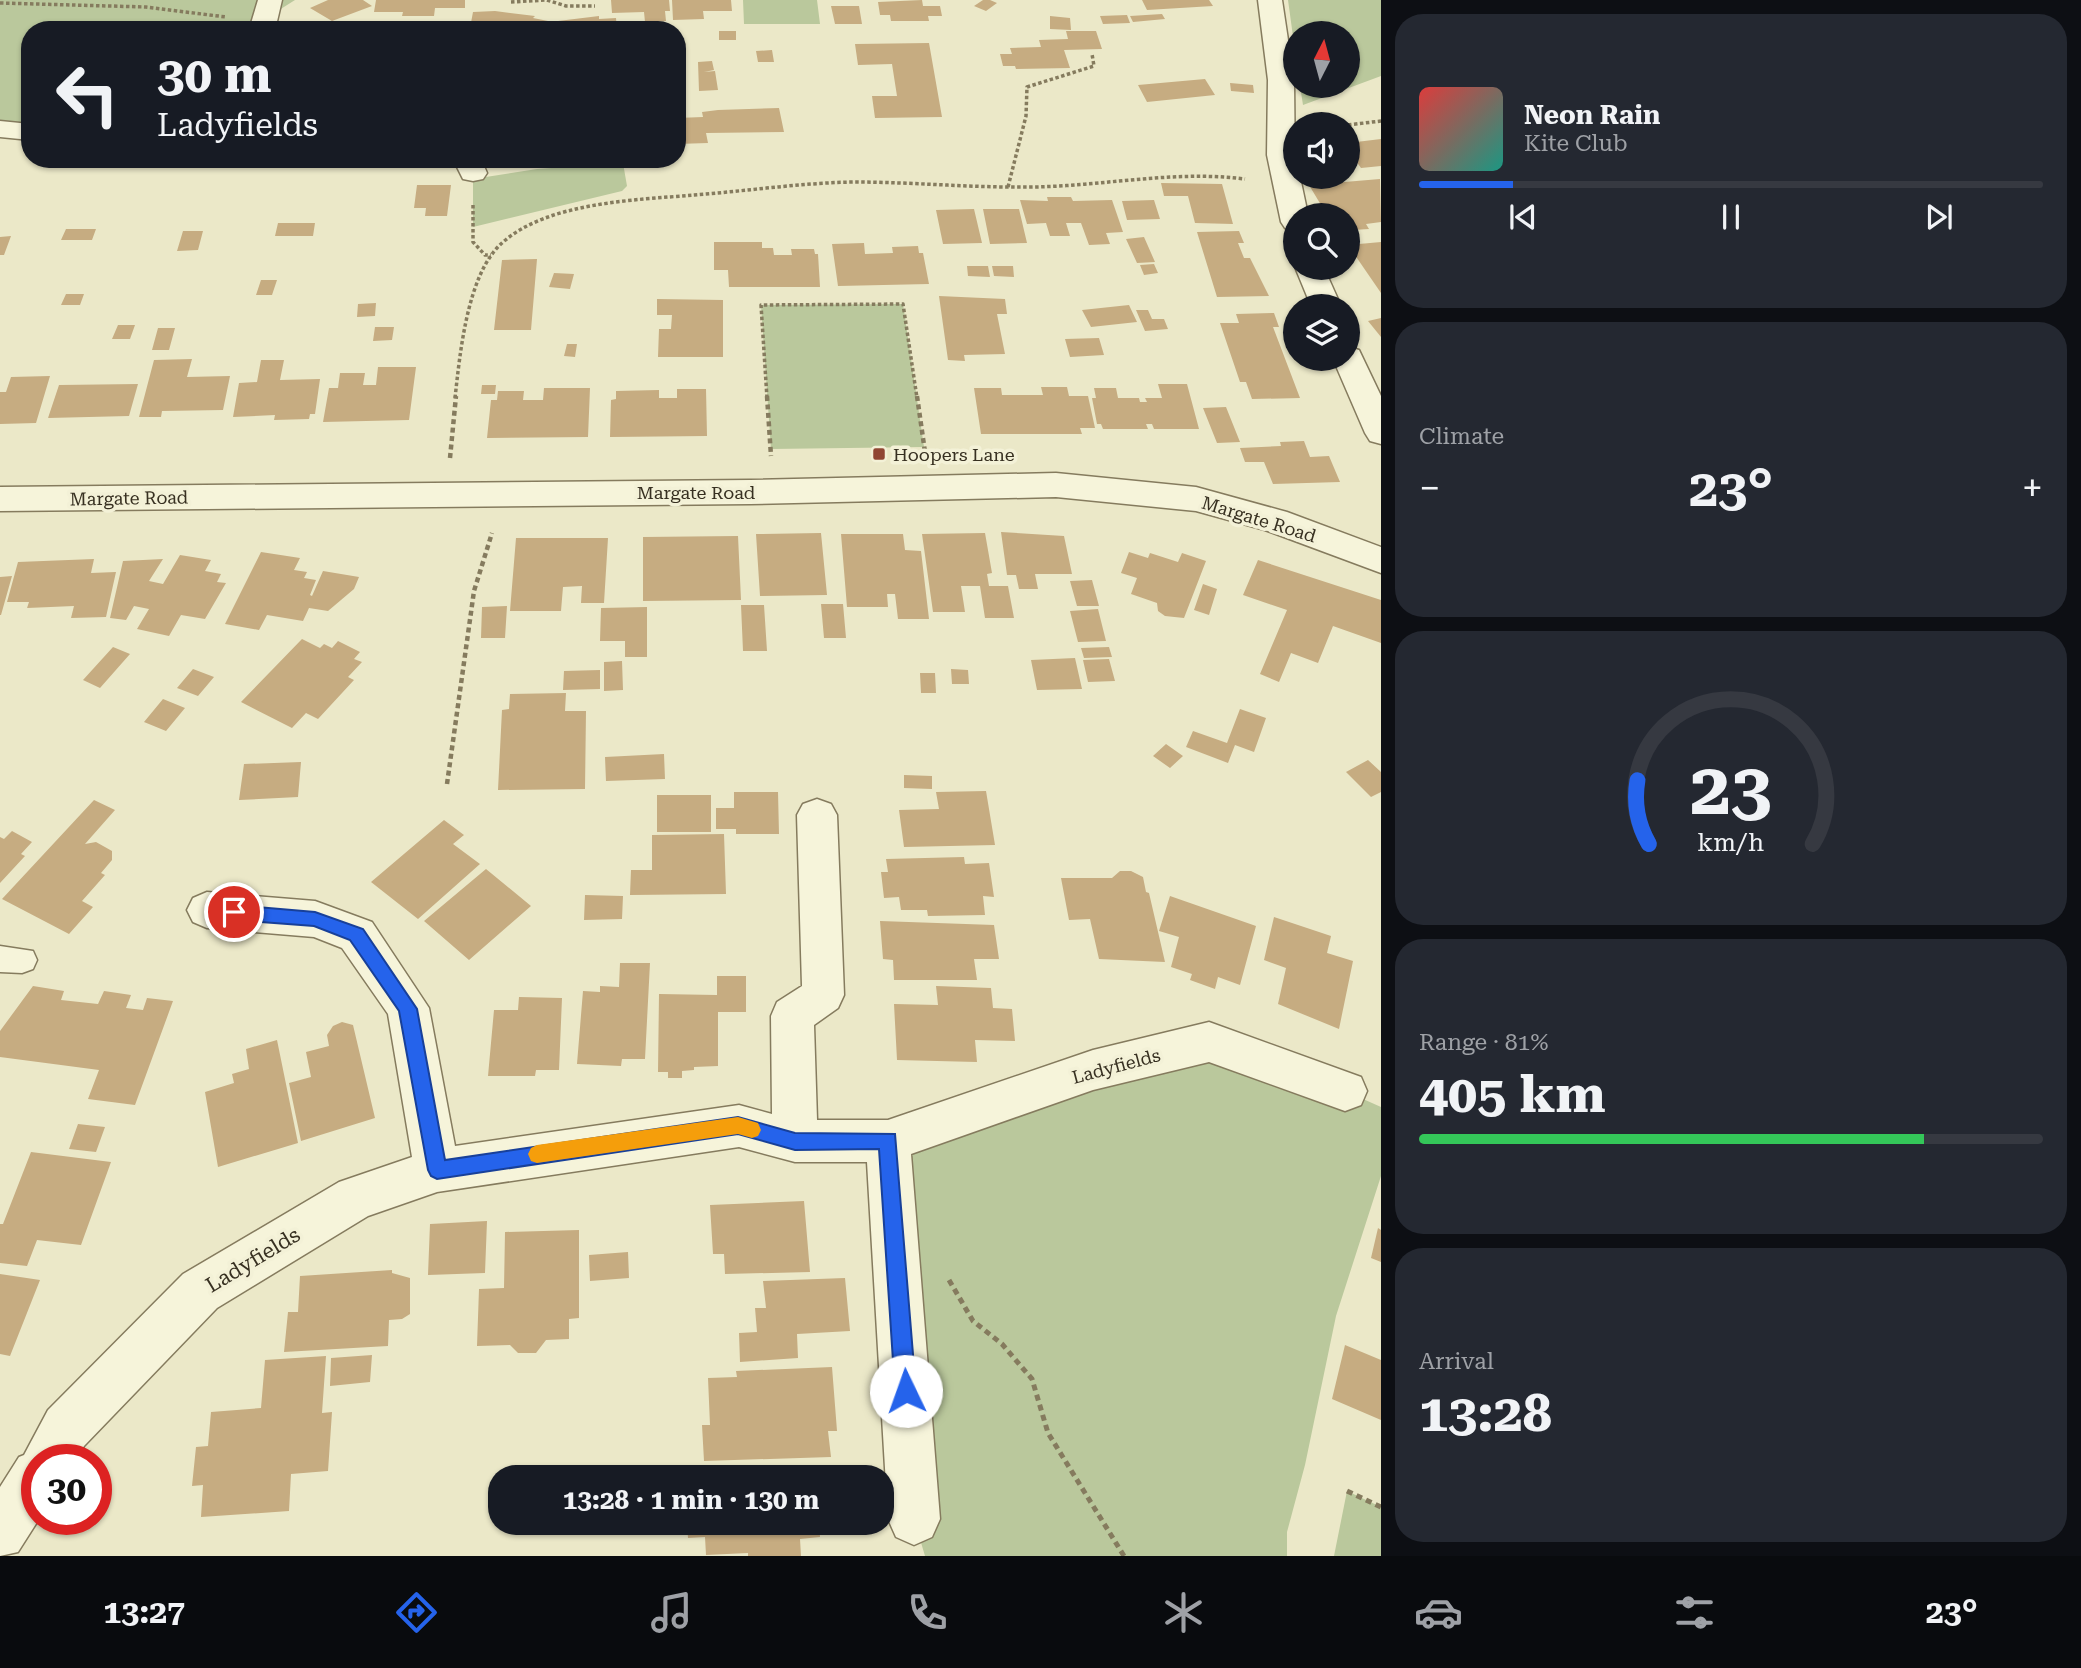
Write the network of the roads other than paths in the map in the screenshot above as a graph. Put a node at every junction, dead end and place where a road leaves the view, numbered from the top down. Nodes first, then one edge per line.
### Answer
1 (1270, 0) edge
2 (0, 129) edge
3 (21, 131) edge
4 (1290, 203) edge
5 (1354, 371) edge
6 (1381, 433) edge
7 (0, 499) edge
8 (1381, 560) edge
9 (817, 815) dead end
10 (207, 910) dead end
11 (1345, 1091) dead end
12 (888, 1140) junction
13 (795, 1141) junction
14 (437, 1170) junction
15 (56, 1444) edge
16 (21, 1501) edge
17 (914, 1519) dead end
18 (0, 1534) edge

1 - 4 street
2 - 3 street
5 - 6 street
7 - 8 street, Margate Road
9 - 13 street
10 - 14 street
11 - 12 street, Ladyfields
12 - 13 street, Ladyfields
12 - 17 street
13 - 14 street, Ladyfields
14 - 15 street, Ladyfields
16 - 18 street

